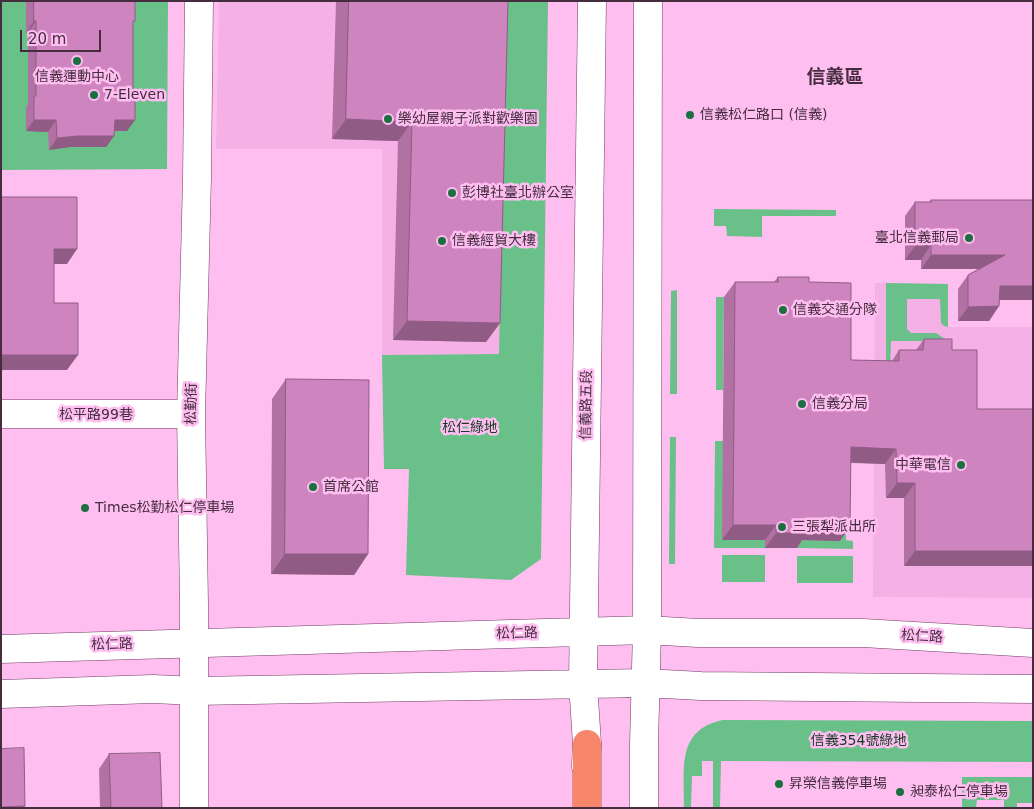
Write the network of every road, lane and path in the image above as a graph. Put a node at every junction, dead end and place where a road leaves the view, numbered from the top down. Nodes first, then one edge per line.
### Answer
1 (198, 1) edge
2 (592, 1) edge
3 (648, 1) edge
4 (1, 414) edge
5 (192, 414) junction
6 (647, 630) junction
7 (584, 632) junction
8 (1033, 643) edge
9 (195, 644) junction
10 (1, 649) edge
11 (583, 683) junction
12 (645, 683) junction
13 (1033, 689) edge
14 (194, 691) junction
15 (1, 694) edge
16 (588, 744) junction
17 (194, 808) edge
18 (583, 808) edge
19 (587, 808) edge
20 (644, 808) edge

1 - 5 street, 松勤街
2 - 7 street, 信義路五段
3 - 6 street
4 - 5 street, 松平路99巷
5 - 9 street, 松勤街
6 - 7 street, 松仁路
6 - 8 street, 松仁路
6 - 12 street
7 - 9 street, 松仁路
7 - 11 street, 信義路五段
9 - 10 street, 松仁路
9 - 14 street, 松勤街
11 - 12 street
11 - 14 street
11 - 16 street, 信義路五段
12 - 13 street
12 - 20 street
14 - 15 street
14 - 17 street, 松勤街
16 - 18 street, 信義路五段
16 - 19 highway

